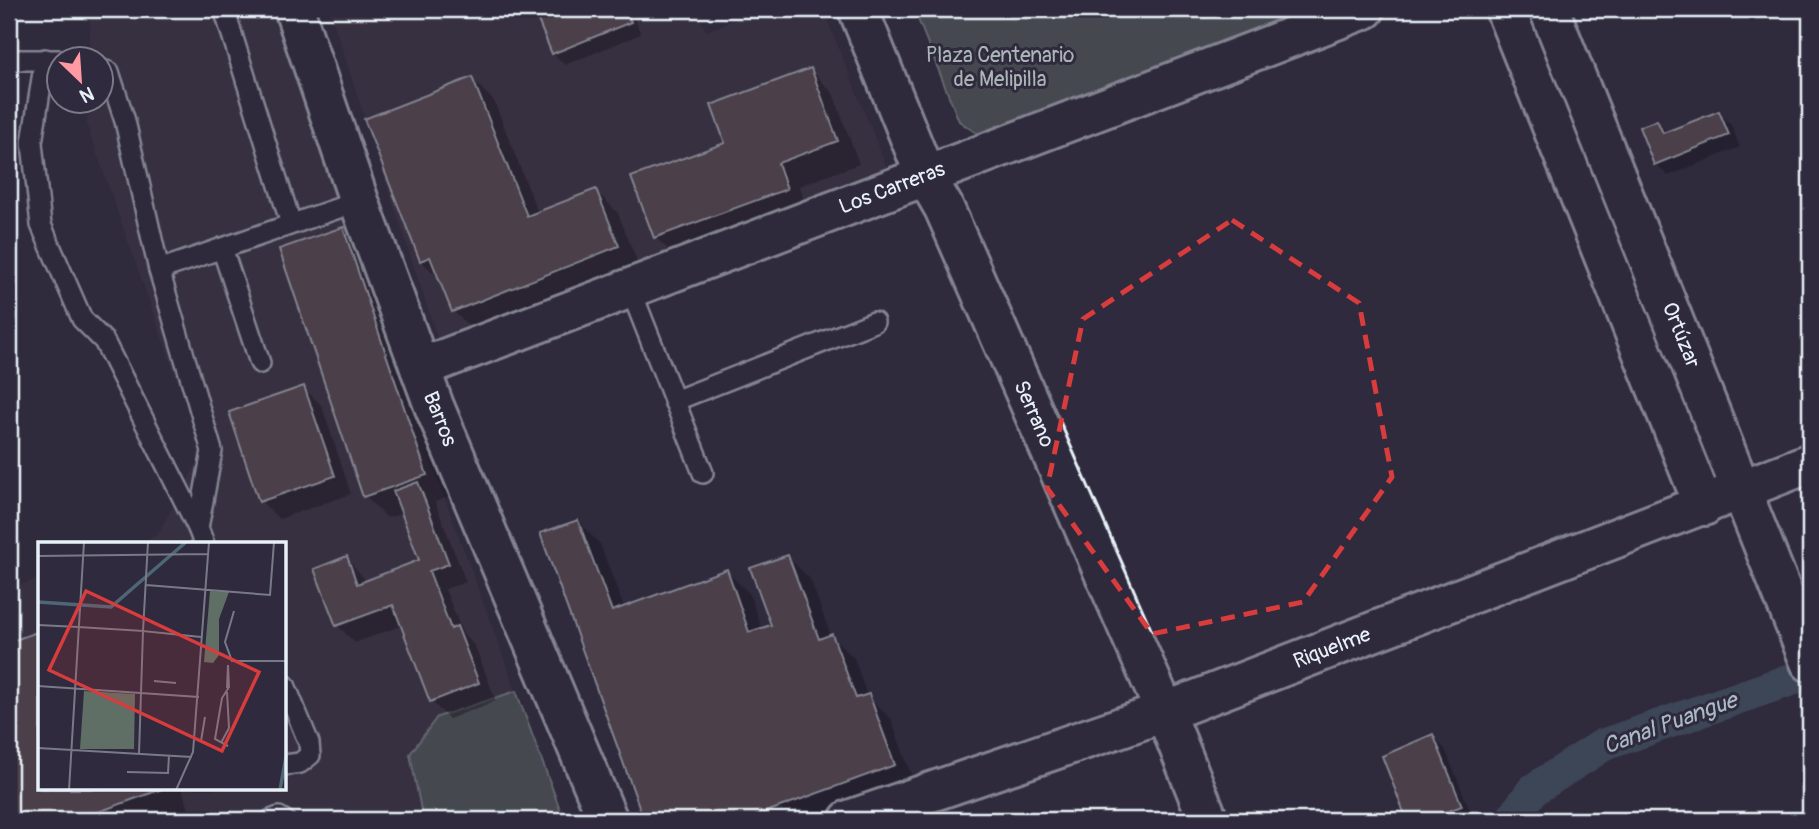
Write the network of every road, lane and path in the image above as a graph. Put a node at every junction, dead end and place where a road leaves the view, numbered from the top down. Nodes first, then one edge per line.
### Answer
1 (224, 9) edge
2 (294, 9) edge
3 (858, 9) edge
4 (1365, 9) edge
5 (1505, 9) edge
6 (1549, 9) edge
7 (45, 59) joint
8 (9, 60) edge
9 (116, 93) edge
10 (925, 175) junction
11 (359, 201) junction
12 (291, 224) junction
13 (222, 248) junction
14 (159, 270) junction
15 (630, 288) junction
16 (874, 322) dead end
17 (260, 363) dead end
18 (420, 368) junction
19 (674, 401) junction
20 (1810, 463) edge
21 (703, 473) dead end
22 (1743, 489) junction
23 (1704, 506) junction
24 (201, 536) edge
25 (1810, 661) edge
26 (287, 690) edge
27 (1165, 712) junction
28 (287, 765) edge
29 (271, 820) edge
30 (284, 820) edge
31 (608, 820) edge
32 (849, 820) edge
33 (1208, 820) edge

1 - 12 lane
2 - 11 street, Barros
3 - 10 street, Serrano
4 - 10 street, Los Carreras
5 - 23 street, Ortúzar
6 - 22 street, Ortúzar
7 - 8 lane
7 - 24 lane
9 - 14 lane
10 - 15 street, Los Carreras
10 - 27 street, Serrano
11 - 12 lane
11 - 18 street, Barros
12 - 13 lane
13 - 14 lane
13 - 17 lane
14 - 24 lane
15 - 18 street, Los Carreras
15 - 19 lane
16 - 19 lane
18 - 31 street, Barros
19 - 21 lane
20 - 22 street, Riquelme
22 - 23 street, Riquelme
22 - 25 street, Ortúzar
23 - 27 street, Riquelme
26 - 28 lane
27 - 32 street, Riquelme
27 - 33 street, Serrano
29 - 30 lane

